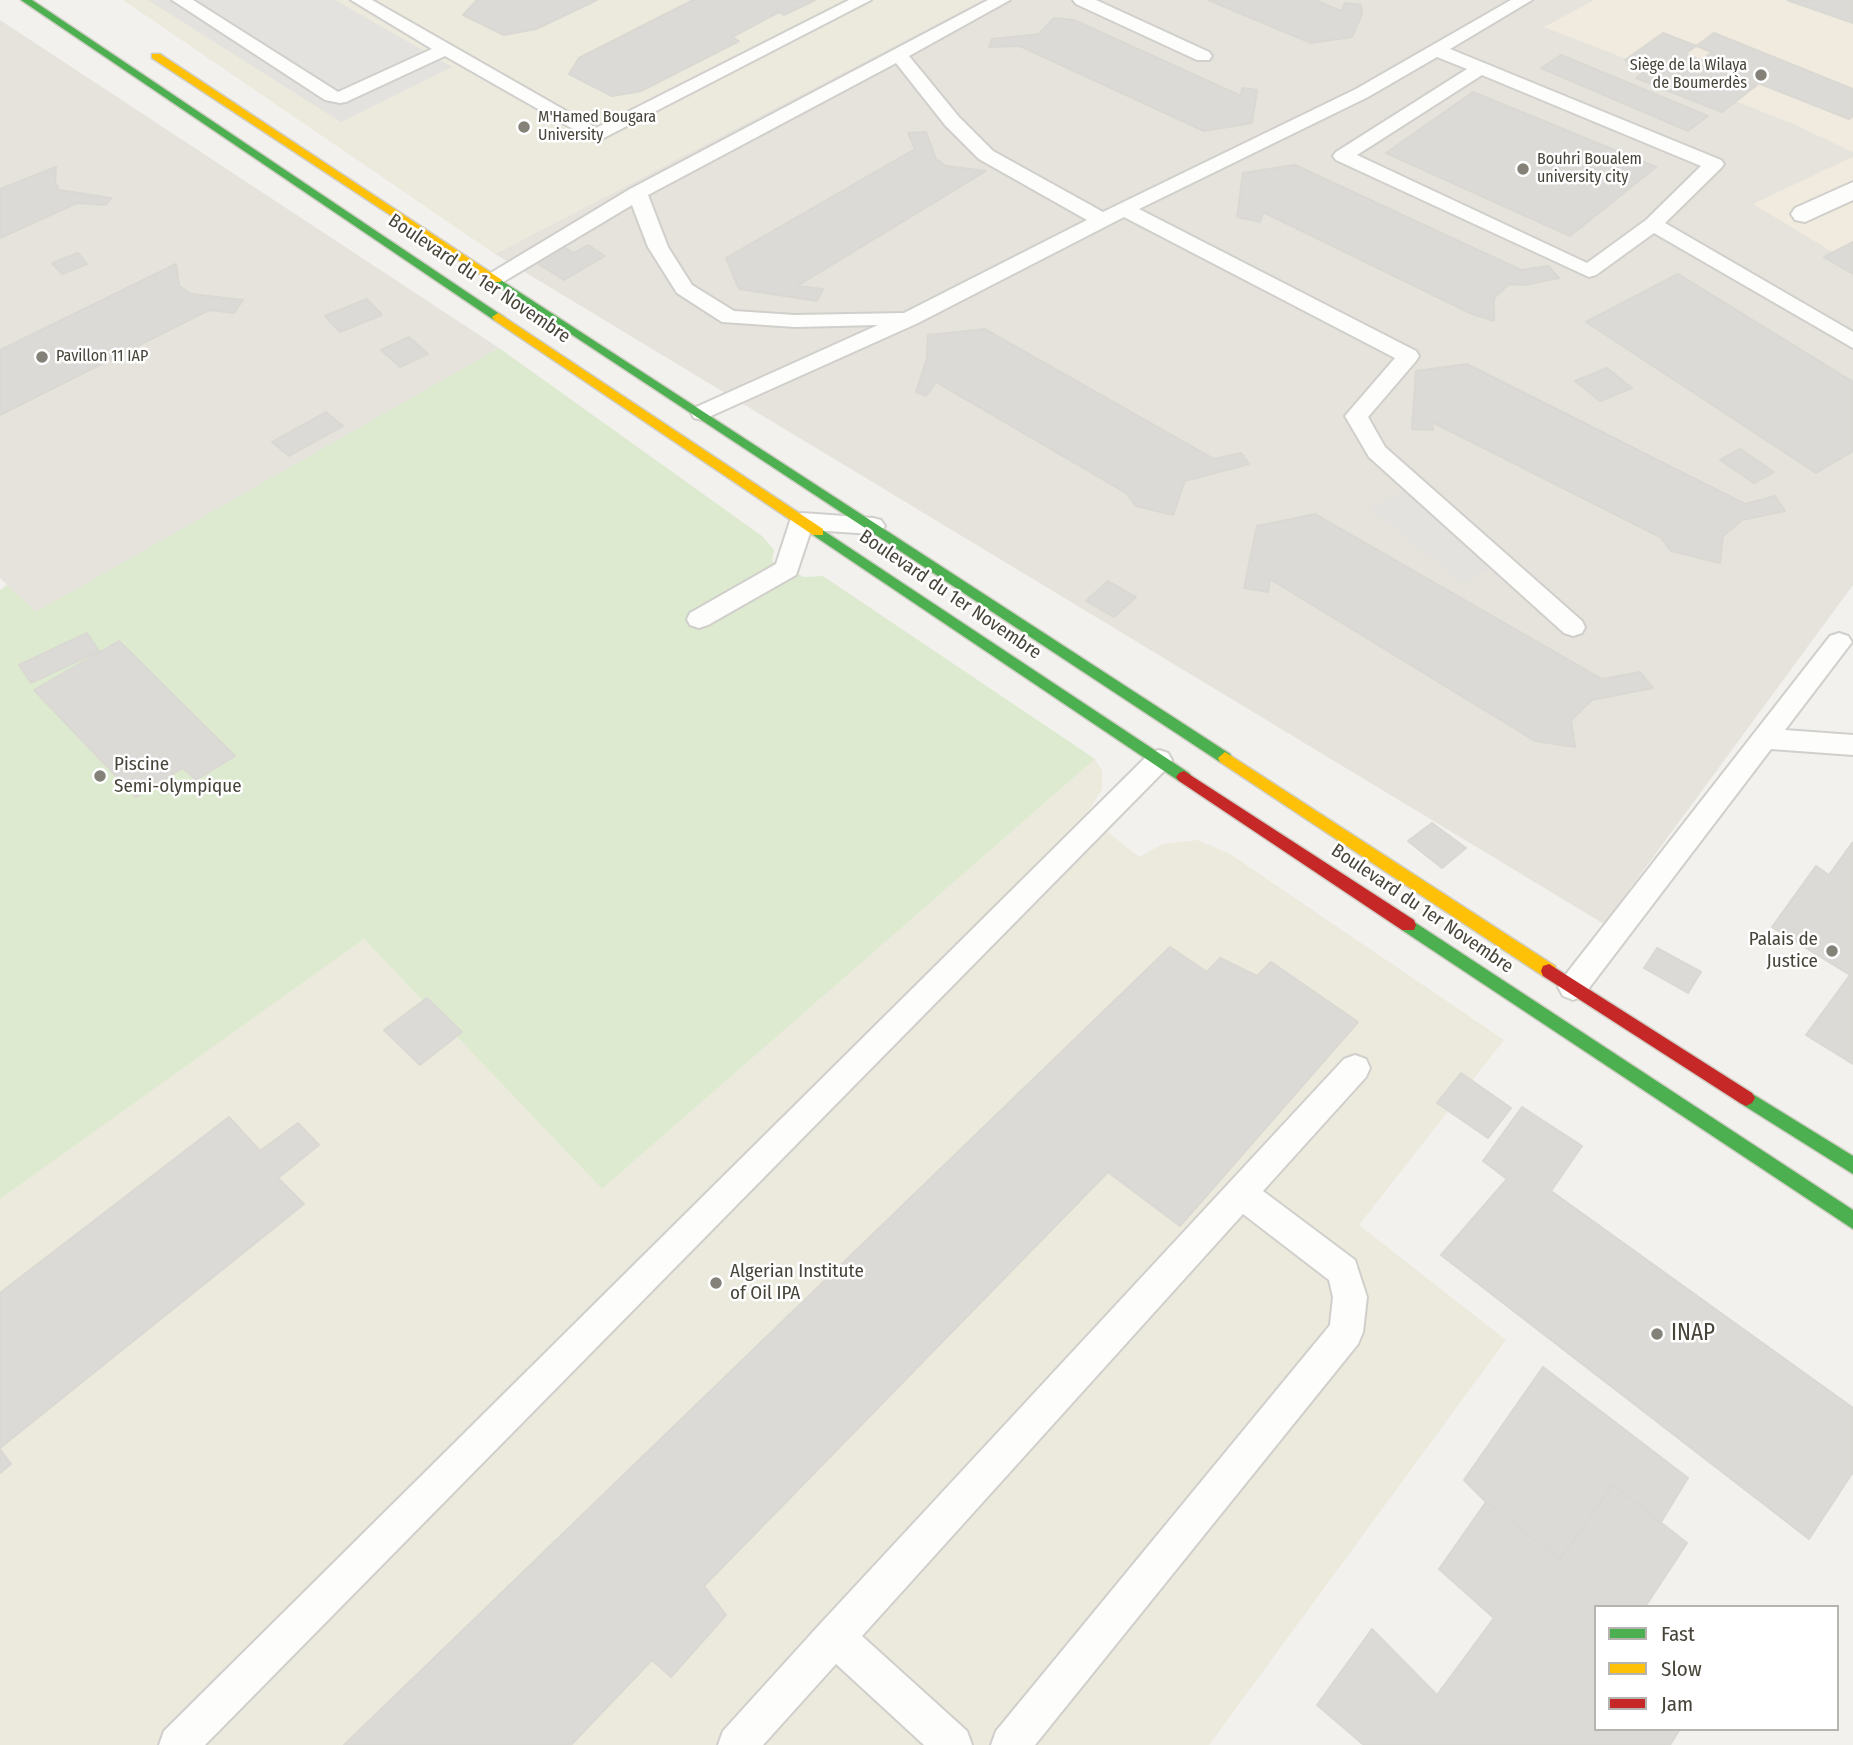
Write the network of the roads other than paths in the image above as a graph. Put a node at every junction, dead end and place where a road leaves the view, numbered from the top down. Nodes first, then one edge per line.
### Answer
1 (26, 0) edge
2 (181, 0) edge
3 (360, 0) edge
4 (862, 0) edge
5 (1000, 0) edge
6 (1082, 0) edge
7 (1523, 0) edge
8 (140, 45) dead end
9 (447, 49) junction
10 (1436, 50) junction
11 (898, 54) junction
12 (1203, 56) dead end
13 (1481, 68) junction
14 (1853, 190) edge
15 (637, 193) junction
16 (1124, 209) junction
17 (1805, 214) dead end
18 (1102, 220) junction
19 (1653, 224) junction
20 (496, 278) junction
21 (911, 318) junction
22 (1853, 341) edge
23 (702, 413) junction
24 (802, 521) junction
25 (873, 526) junction
26 (699, 619) dead end
27 (1573, 628) dead end
28 (1839, 642) dead end
29 (1764, 739) junction
30 (1853, 745) edge
31 (1159, 760) junction
32 (1573, 987) junction
33 (1355, 1068) dead end
34 (1853, 1166) edge
35 (1241, 1193) junction
36 (1853, 1220) edge
37 (834, 1636) junction
38 (178, 1745) edge
39 (737, 1745) edge
40 (953, 1745) edge
41 (1010, 1745) edge

1 - 24 main road, Boulevard du 1er Novembre
2 - 9 lane
3 - 9 lane
4 - 9 lane
5 - 11 lane
6 - 12 lane
7 - 10 lane
8 - 20 main road, Boulevard du 1er Novembre
10 - 13 lane
10 - 16 lane
11 - 15 lane
11 - 18 lane
13 - 19 lane
13 - 19 lane
14 - 17 street
15 - 20 lane
15 - 21 lane
16 - 18 lane
16 - 27 lane
18 - 21 lane
19 - 22 lane
20 - 23 main road, Boulevard du 1er Novembre
21 - 23 lane
23 - 25 main road, Boulevard du 1er Novembre
24 - 25 lane
24 - 26 lane
24 - 31 main road, Boulevard du 1er Novembre
25 - 32 main road, Boulevard du 1er Novembre
28 - 29 lane
29 - 30 lane
29 - 32 lane
31 - 36 main road, Boulevard du 1er Novembre
31 - 38 lane
32 - 34 main road, Boulevard du 1er Novembre
33 - 35 lane
35 - 37 lane
35 - 41 lane
37 - 39 lane
37 - 40 lane

